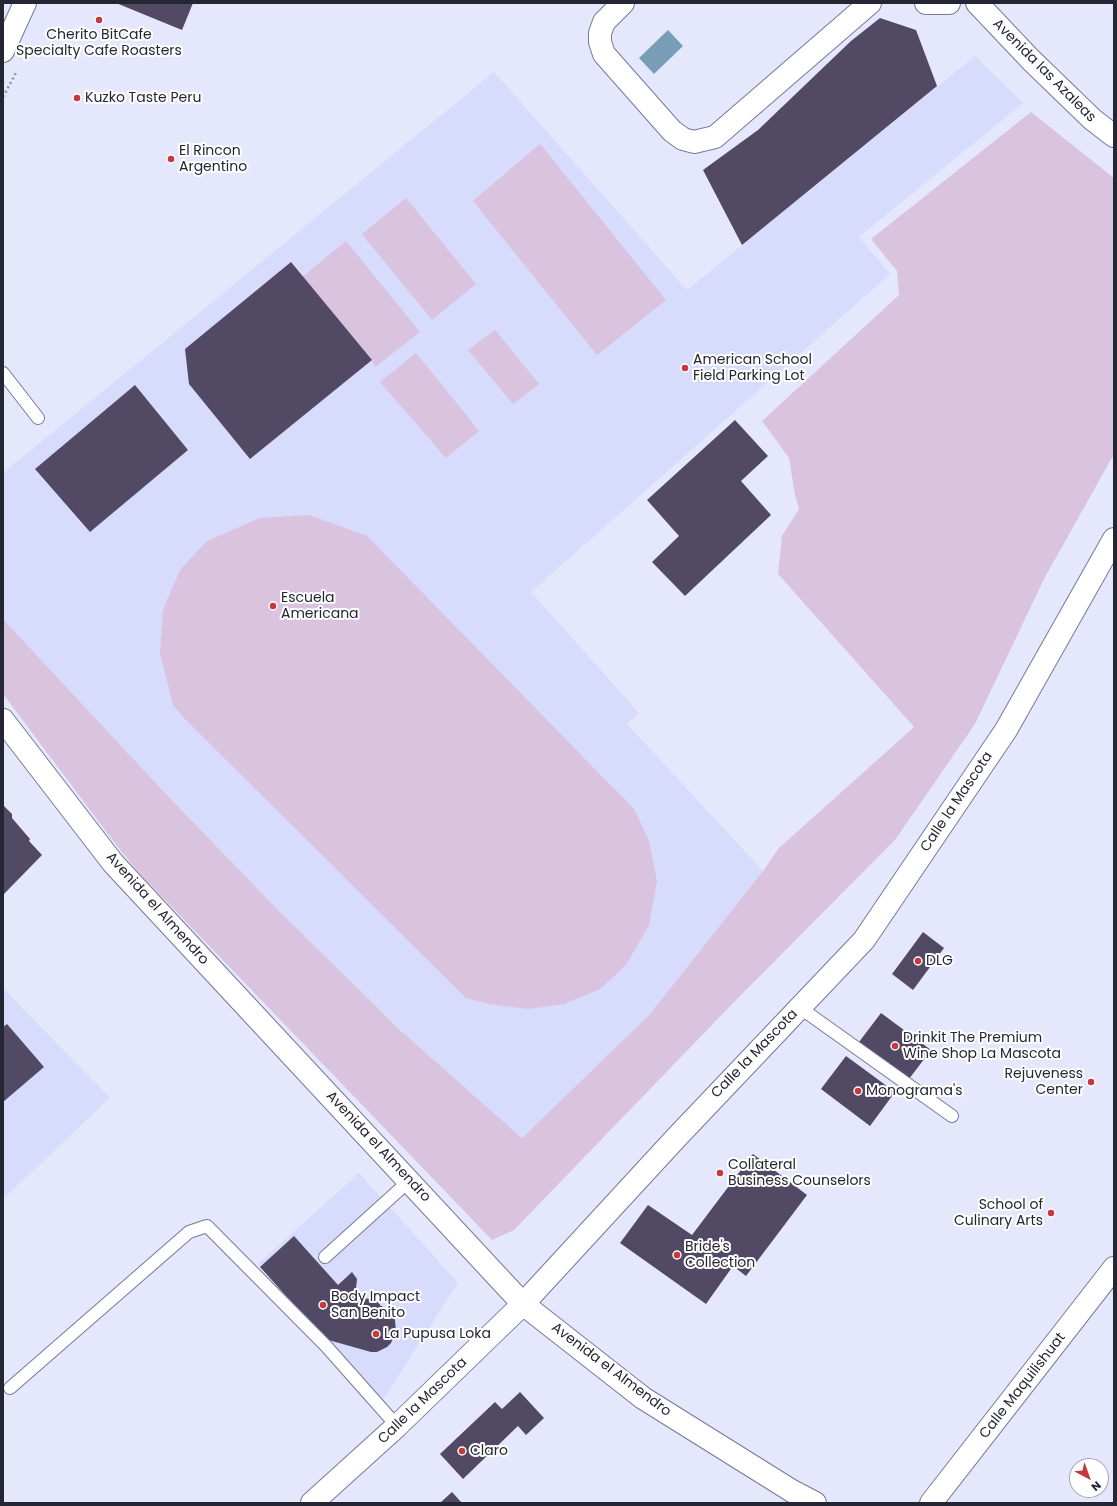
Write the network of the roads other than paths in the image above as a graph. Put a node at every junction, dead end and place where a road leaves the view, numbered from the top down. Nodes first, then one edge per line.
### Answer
1 (24, 3) edge
2 (623, 3) edge
3 (870, 3) edge
4 (926, 3) edge
5 (949, 3) edge
6 (977, 3) edge
7 (3, 51) edge
8 (1114, 136) edge
9 (3, 373) edge
10 (38, 418) dead end
11 (1114, 539) edge
12 (3, 720) edge
13 (800, 1007) junction
14 (952, 1116) dead end
15 (409, 1180) junction
16 (325, 1257) dead end
17 (1114, 1268) edge
18 (523, 1304) junction
19 (10, 1388) dead end
20 (397, 1426) junction
21 (312, 1503) edge
22 (815, 1503) edge
23 (932, 1503) edge

1 - 7 street
2 - 3 street
4 - 5 street
6 - 8 street, Avenida las Azaleas
9 - 10 lane
11 - 13 street, Calle la Mascota
12 - 15 street, Avenida el Almendro
13 - 14 lane
13 - 18 street, Calle la Mascota
15 - 16 lane
15 - 18 street, Avenida el Almendro
17 - 23 street, Calle Maquilishuat
18 - 20 street, Calle la Mascota
18 - 22 street, Avenida el Almendro
19 - 20 lane
20 - 21 street, Calle la Mascota

